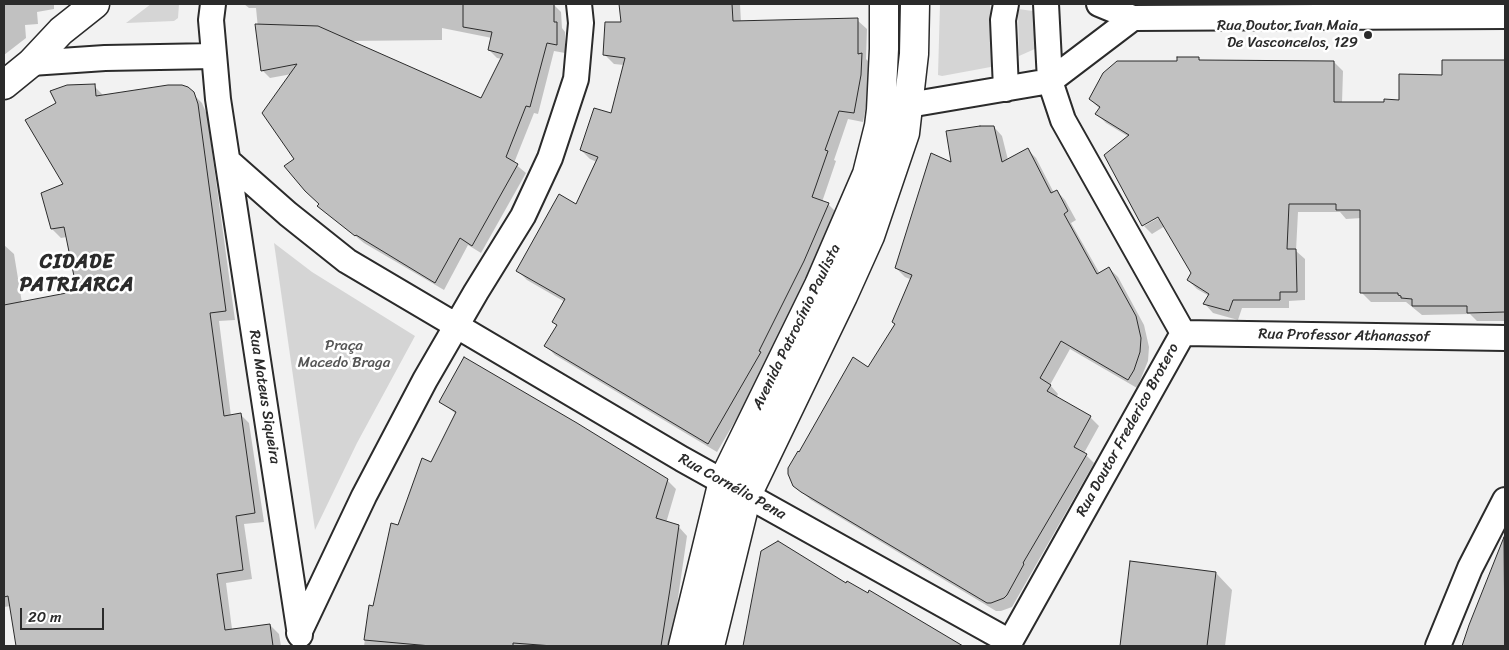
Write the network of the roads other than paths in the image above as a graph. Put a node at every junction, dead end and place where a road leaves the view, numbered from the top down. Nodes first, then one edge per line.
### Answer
1 (94, 4) edge
2 (213, 4) edge
3 (579, 4) edge
4 (884, 4) edge
5 (915, 4) edge
6 (1006, 4) edge
7 (1046, 4) edge
8 (1099, 4) edge
9 (1505, 16) edge
10 (1133, 18) junction
11 (214, 56) junction
12 (31, 63) junction
13 (1050, 81) junction
14 (4, 85) edge
15 (1006, 89) junction
16 (908, 106) junction
17 (881, 110) junction
18 (228, 161) junction
19 (457, 326) junction
20 (1183, 333) junction
21 (1505, 338) edge
22 (722, 481) junction
23 (747, 495) junction
24 (1505, 500) edge
25 (300, 640) edge
26 (1010, 644) edge
27 (683, 646) edge
28 (710, 646) edge
29 (1438, 646) edge

1 - 12 street
2 - 11 street, Rua Mateus Siqueira
3 - 19 street
4 - 17 street, Avenida Patrocínio Paulista
5 - 16 street, Avenida Patrocínio Paulista
6 - 15 street
7 - 13 street, Rua Doutor Frederico Brotero
8 - 10 street
9 - 10 street
10 - 13 street
11 - 12 street
11 - 18 street, Rua Mateus Siqueira
12 - 14 street
13 - 15 street
13 - 20 street, Rua Doutor Frederico Brotero
15 - 16 street
16 - 17 street
16 - 23 street, Avenida Patrocínio Paulista
17 - 22 street, Avenida Patrocínio Paulista
18 - 19 street
18 - 25 street, Rua Mateus Siqueira
19 - 22 street, Rua Cornélio Pena
19 - 25 street
20 - 21 street, Rua Professor Athanassof
20 - 26 street, Rua Doutor Frederico Brotero
22 - 23 street, Rua Cornélio Pena
22 - 27 street, Avenida Patrocínio Paulista
23 - 26 street, Rua Cornélio Pena
23 - 28 street, Avenida Patrocínio Paulista
24 - 29 street

